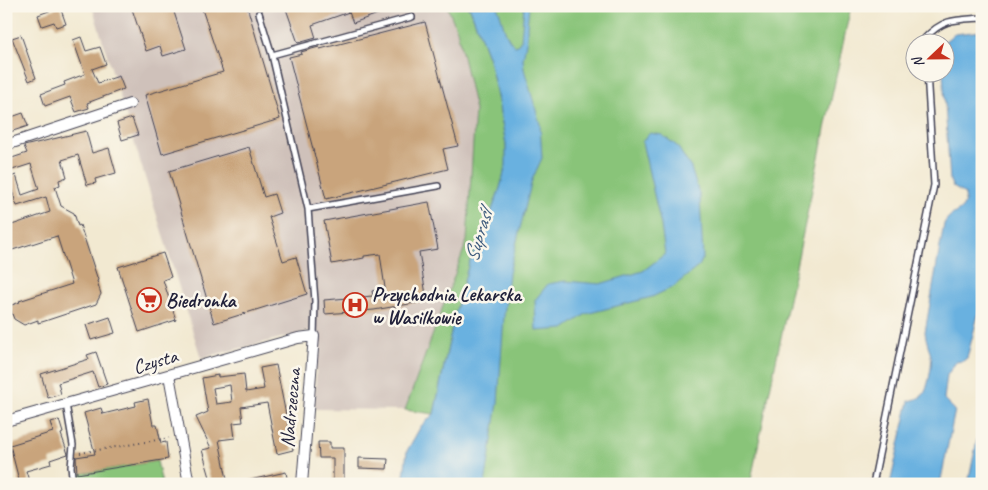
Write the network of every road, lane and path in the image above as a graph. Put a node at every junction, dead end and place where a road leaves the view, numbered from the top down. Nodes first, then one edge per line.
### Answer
1 (259, 13) dead end
2 (412, 17) dead end
3 (982, 18) edge
4 (930, 32) edge
5 (272, 55) junction
6 (928, 82) edge
7 (130, 104) dead end
8 (6, 145) edge
9 (438, 186) dead end
10 (308, 208) junction
11 (314, 336) junction
12 (169, 375) junction
13 (66, 404) junction
14 (6, 421) edge
15 (169, 438) dead end
16 (72, 454) junction
17 (73, 484) edge
18 (189, 484) edge
19 (302, 484) edge
20 (873, 484) edge

1 - 5 lane
2 - 5 lane
3 - 4 lane
5 - 10 lane
6 - 20 lane
7 - 8 street
9 - 10 lane
10 - 11 lane
11 - 12 street, Czysta
11 - 19 street, Nadrzeczna
12 - 13 street, Czysta
12 - 18 street
13 - 14 street, Czysta
13 - 16 lane
15 - 16 path
16 - 17 lane

